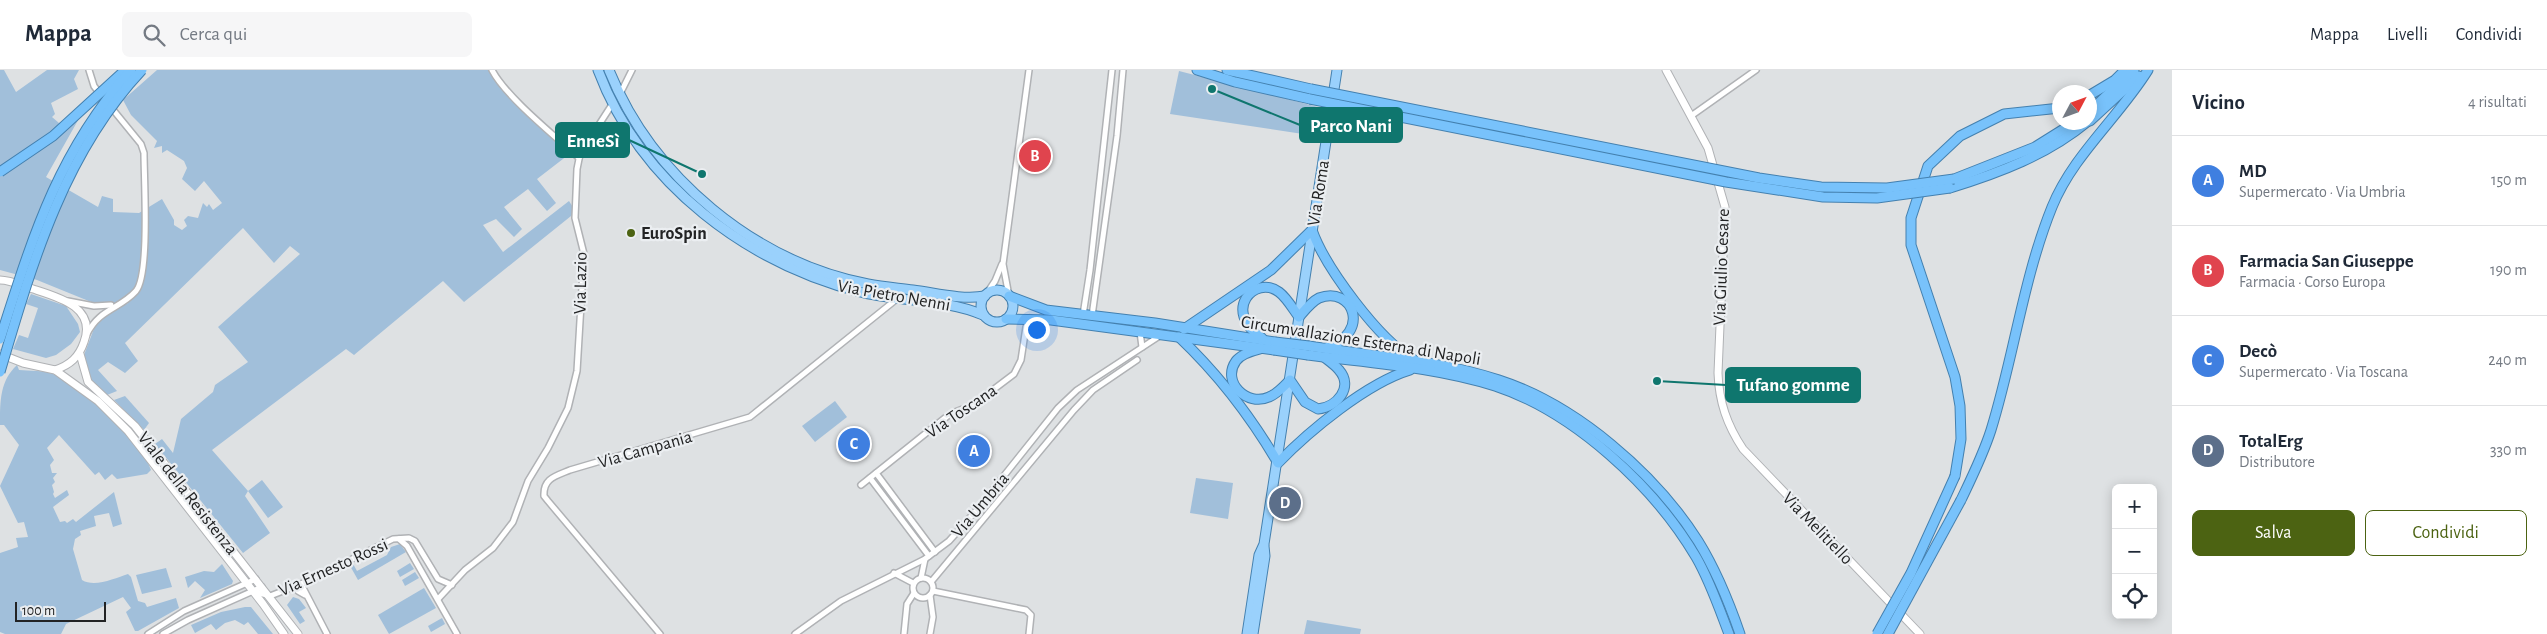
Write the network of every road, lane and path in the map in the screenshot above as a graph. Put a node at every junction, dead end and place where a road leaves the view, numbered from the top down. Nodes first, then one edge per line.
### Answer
1 (89, 70) edge
2 (126, 70) edge
3 (131, 70) edge
4 (142, 70) edge
5 (492, 70) edge
6 (598, 70) edge
7 (608, 70) edge
8 (632, 70) edge
9 (1030, 70) edge
10 (1112, 70) edge
11 (1123, 70) edge
12 (1197, 70) edge
13 (1227, 70) edge
14 (1336, 70) edge
15 (1666, 70) edge
16 (1756, 70) edge
17 (2125, 70) edge
18 (2134, 70) edge
19 (2144, 70) edge
20 (2148, 70) edge
21 (2097, 91) edge
22 (1311, 94) junction
23 (620, 95) junction
24 (613, 103) junction
25 (2097, 104) edge
26 (2052, 109) edge
27 (2097, 114) edge
28 (1691, 116) junction
29 (2062, 130) edge
30 (2076, 130) edge
31 (579, 158) junction
32 (0, 172) edge
33 (1312, 230) junction
34 (1003, 264) junction
35 (0, 280) edge
36 (985, 296) junction
37 (1009, 296) junction
38 (898, 298) junction
39 (68, 301) junction
40 (116, 305) junction
41 (983, 315) junction
42 (1087, 316) junction
43 (1299, 317) junction
44 (1031, 318) junction
45 (1006, 319) junction
46 (1140, 332) junction
47 (1181, 333) junction
48 (1161, 335) junction
49 (0, 338) edge
50 (86, 338) junction
51 (1269, 345) junction
52 (1142, 347) junction
53 (1323, 352) junction
54 (0, 354) edge
55 (80, 354) junction
56 (1137, 360) dead end
57 (1415, 365) junction
58 (55, 370) junction
59 (0, 372) edge
60 (1290, 380) junction
61 (1725, 416) joint
62 (1278, 463) junction
63 (876, 473) junction
64 (870, 478) junction
65 (861, 485) dead end
66 (397, 538) junction
67 (1264, 544) junction
68 (935, 552) junction
69 (927, 558) junction
70 (894, 573) junction
71 (921, 578) junction
72 (256, 579) junction
73 (438, 579) junction
74 (931, 582) junction
75 (247, 583) junction
76 (913, 583) junction
77 (452, 584) junction
78 (298, 585) junction
79 (262, 587) junction
80 (252, 591) junction
81 (433, 591) junction
82 (914, 593) junction
83 (931, 593) junction
84 (270, 596) junction
85 (438, 599) junction
86 (265, 607) junction
87 (148, 634) edge
88 (163, 634) edge
89 (284, 634) edge
90 (298, 634) edge
91 (327, 634) edge
92 (457, 634) edge
93 (660, 634) edge
94 (795, 634) edge
95 (904, 634) edge
96 (930, 634) edge
97 (1029, 634) edge
98 (1246, 634) edge
99 (1253, 634) edge
100 (1729, 634) edge
101 (1740, 634) edge
102 (1877, 634) edge
103 (1888, 634) edge
104 (1920, 634) edge

1 - 40 street
2 - 32 highway, bridge
3 - 49 highway, bridge
4 - 59 highway, bridge
5 - 31 street
6 - 24 main road, Via Pietro Nenni
7 - 23 main road, Via Pietro Nenni
8 - 23 street
9 - 34 street
10 - 42 street
11 - 42 street
12 - 22 highway
13 - 22 highway
14 - 33 main road, Via Roma
15 - 28 street, Via Giulio Cesare
16 - 28 street
17 - 21 highway
18 - 25 highway
19 - 27 highway
20 - 103 highway, bridge
22 - 29 highway, bridge
22 - 30 highway, bridge
23 - 36 main road, Via Pietro Nenni
24 - 31 street, Via Lazio
24 - 38 main road, Via Pietro Nenni
26 - 102 highway, bridge
28 - 61 street, Via Giulio Cesare
31 - 77 street, Via Lazio
33 - 43 main road, Via Roma
33 - 47 highway
33 - 57 highway
34 - 36 street
34 - 37 street
35 - 39 street
36 - 37 main road
36 - 41 main road
37 - 42 highway, Circumvallazione Esterna di Napoli
37 - 45 main road
38 - 41 main road, Via Pietro Nenni
38 - 93 street, Via Campania
39 - 40 street
39 - 50 street
40 - 50 street
41 - 45 main road
42 - 47 highway, Circumvallazione Esterna di Napoli
43 - 51 highway
43 - 53 highway
43 - 60 main road, Via Roma
44 - 45 highway, Circumvallazione Esterna di Napoli
44 - 46 highway, Circumvallazione Esterna di Napoli
44 - 63 street, Via Toscana
46 - 48 highway, Circumvallazione Esterna di Napoli
46 - 52 street
47 - 48 highway, Circumvallazione Esterna di Napoli
47 - 51 highway, Circumvallazione Esterna di Napoli
47 - 62 highway
48 - 52 street, Via Umbria
50 - 55 street
51 - 53 highway, Circumvallazione Esterna di Napoli, bridge
51 - 60 highway
52 - 68 street, Via Umbria
53 - 57 highway, Circumvallazione Esterna di Napoli
53 - 60 highway
54 - 58 street, Viale della Resistenza
55 - 58 street
55 - 72 street, Viale della Resistenza
56 - 74 street
57 - 62 highway
57 - 100 highway, Circumvallazione Esterna di Napoli
57 - 101 highway, Circumvallazione Esterna di Napoli
58 - 75 street, Viale della Resistenza
60 - 62 main road, Via Roma
61 - 104 street, Via Melitiello
62 - 67 main road, Via Roma
63 - 64 street, Via Toscana
63 - 68 street
64 - 65 street, Via Toscana
64 - 69 street
66 - 73 street, Via Ernesto Rossi
66 - 78 street, Via Ernesto Rossi
66 - 81 street, Via Ernesto Rossi
67 - 98 main road
67 - 99 main road
68 - 69 street, Via Umbria
69 - 70 street, Via Umbria
69 - 71 street
70 - 76 street
70 - 94 street, Via Umbria
71 - 74 street
71 - 76 street
72 - 75 street
72 - 79 street, Viale della Resistenza
73 - 77 street
73 - 81 street
74 - 83 street
75 - 80 street, Viale della Resistenza
75 - 87 street
76 - 82 street
77 - 85 street, Via Lazio
78 - 84 street, Via Ernesto Rossi
78 - 91 street
79 - 80 street
79 - 84 street, Viale della Resistenza
80 - 84 street, Via Ernesto Rossi
80 - 86 street, Viale della Resistenza
80 - 88 street
81 - 85 street, Via Ernesto Rossi
82 - 83 street
82 - 95 street
83 - 96 street
83 - 97 street
84 - 86 street, Via Ernesto Rossi
84 - 90 street, Viale della Resistenza
85 - 92 street, Via Ernesto Rossi
86 - 89 street, Viale della Resistenza

